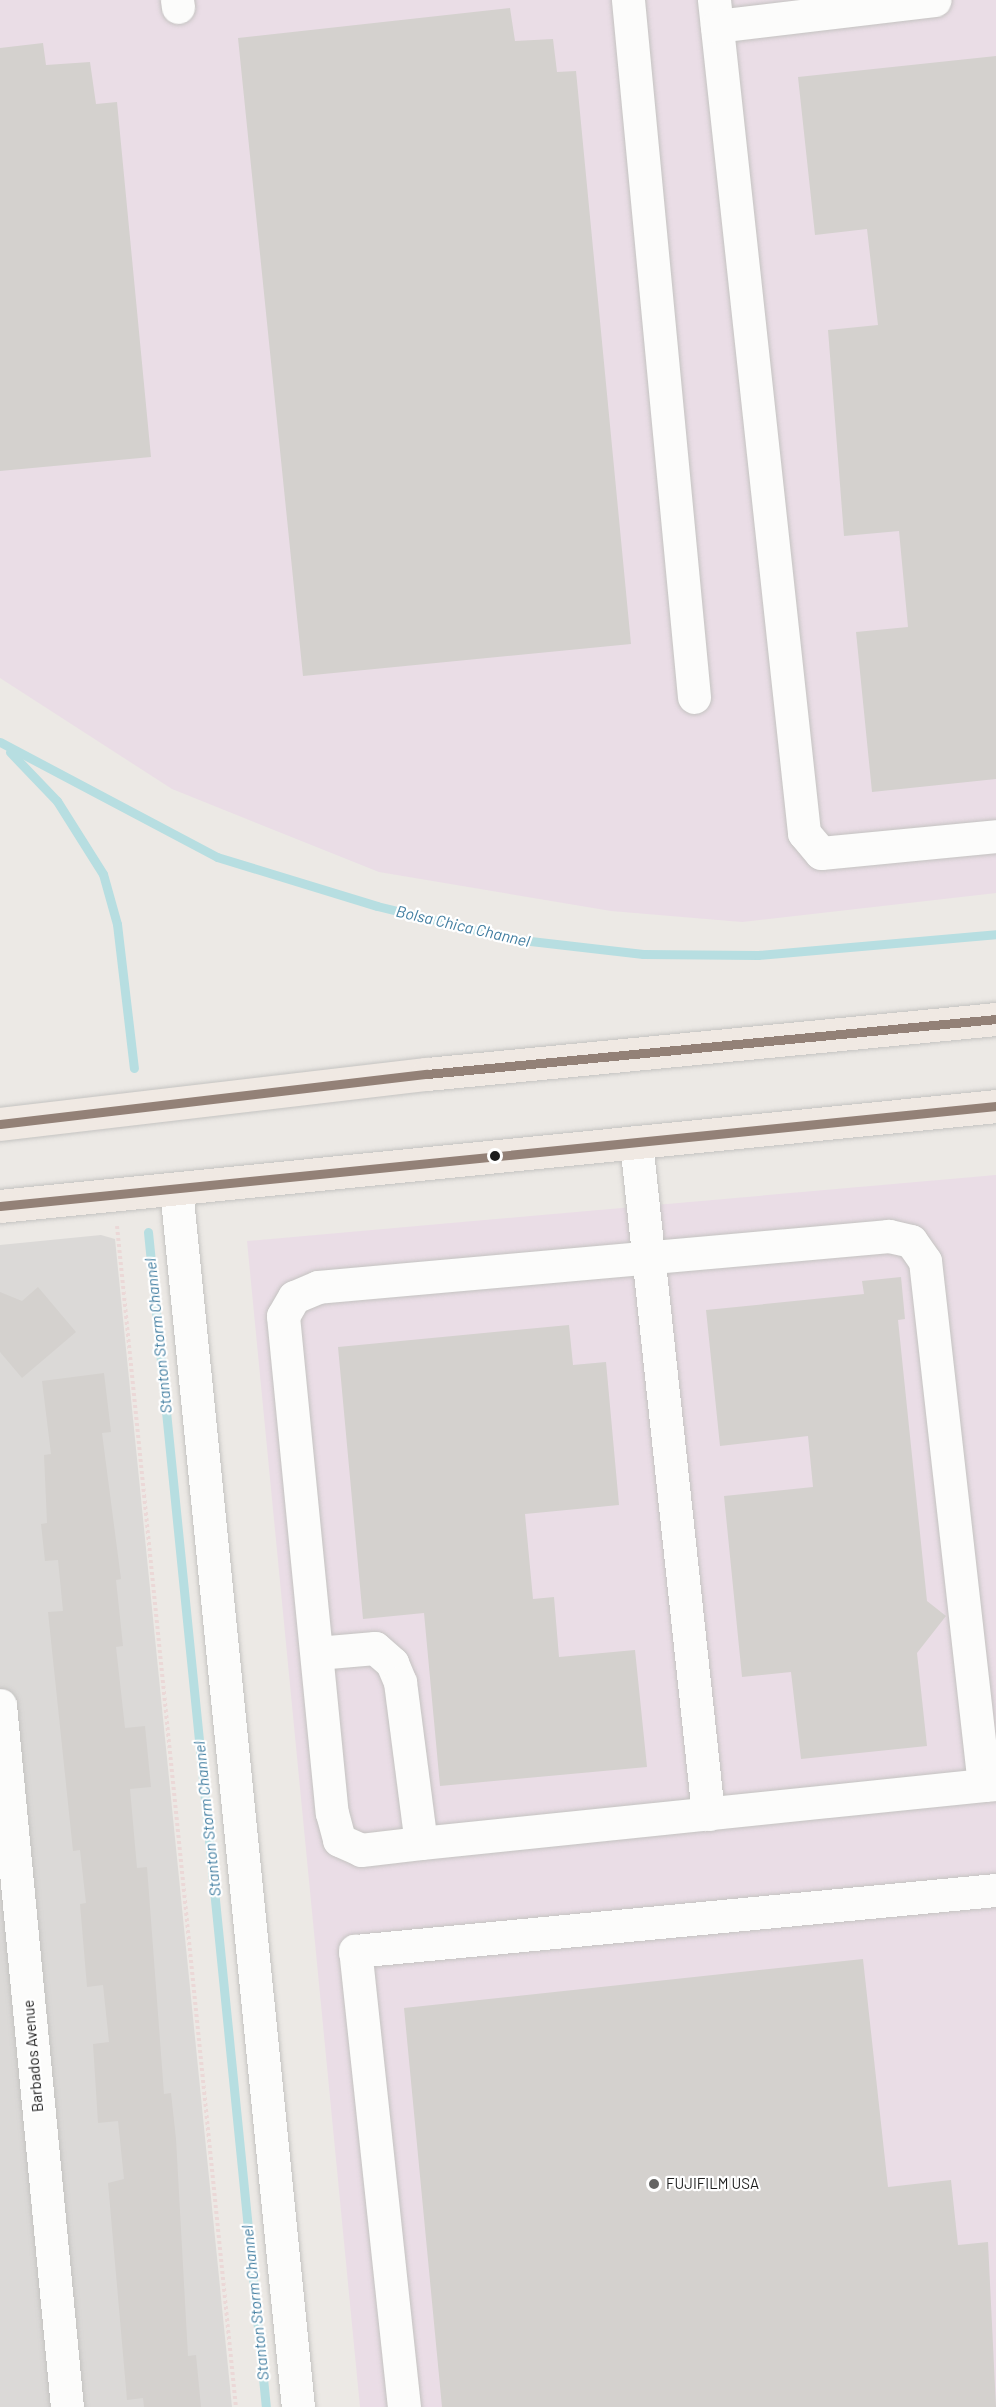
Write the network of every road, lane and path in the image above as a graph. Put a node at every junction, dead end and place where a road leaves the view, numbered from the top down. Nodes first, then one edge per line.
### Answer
1 (628, 0) edge
2 (934, 0) edge
3 (830, 6) edge
4 (716, 13) edge
5 (694, 697) dead end
6 (996, 836) edge
7 (996, 1019) edge
8 (996, 1106) edge
9 (0, 1124) edge
10 (636, 1142) junction
11 (176, 1189) junction
12 (114, 1195) junction
13 (0, 1206) edge
14 (648, 1258) junction
15 (316, 1653) junction
16 (0, 1705) edge
17 (990, 1784) edge
18 (708, 1814) junction
19 (421, 1844) junction
20 (996, 1890) edge
21 (67, 2407) edge
22 (236, 2407) edge
23 (298, 2407) edge
24 (404, 2407) edge

1 - 5 street
2 - 3 street
3 - 4 street
4 - 6 street
7 - 9 main road
8 - 10 main road
10 - 11 main road
10 - 14 street
11 - 12 main road
11 - 23 street
12 - 13 main road
12 - 22 path
14 - 15 street
14 - 17 street
14 - 18 street
15 - 19 street
15 - 19 street
16 - 21 street, Barbados Avenue
17 - 18 street
18 - 19 street
20 - 24 street

